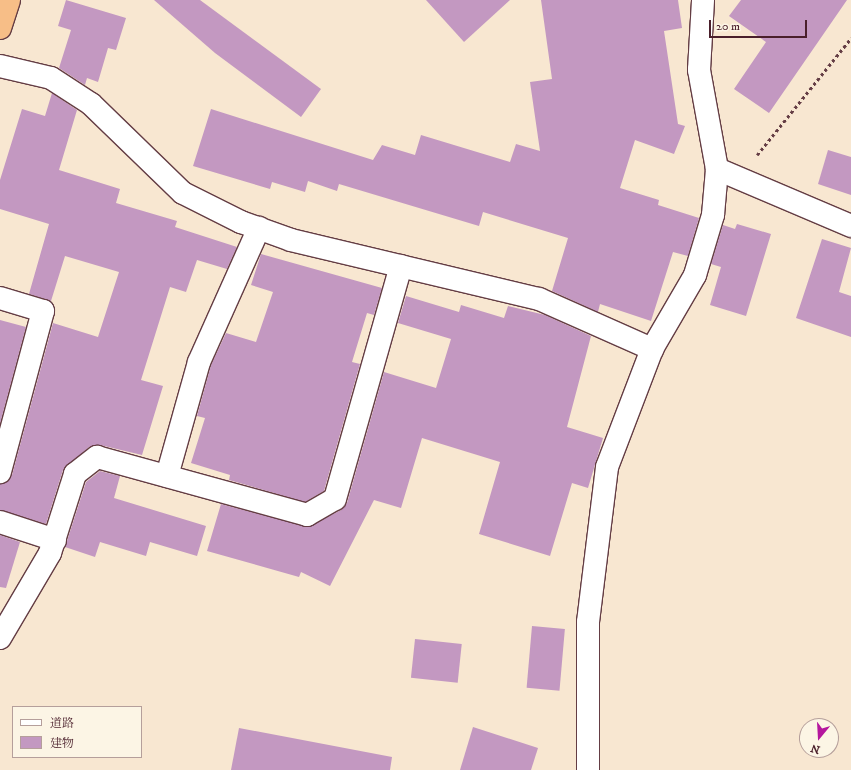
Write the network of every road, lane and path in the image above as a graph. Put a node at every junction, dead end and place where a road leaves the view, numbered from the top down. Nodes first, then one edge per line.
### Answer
1 (9, 0) edge
2 (703, 0) edge
3 (0, 28) edge
4 (851, 38) edge
5 (0, 66) edge
6 (717, 169) junction
7 (739, 178) junction
8 (851, 226) edge
9 (258, 228) junction
10 (401, 266) junction
11 (0, 298) edge
12 (652, 349) junction
13 (0, 472) edge
14 (167, 476) junction
15 (0, 522) edge
16 (55, 540) junction
17 (0, 638) edge
18 (588, 770) edge

1 - 3 highway
2 - 6 street
4 - 7 path
5 - 9 street
6 - 7 street
6 - 12 street
7 - 8 street
9 - 10 street
9 - 14 street
10 - 12 street
10 - 14 street
11 - 13 street
12 - 18 street
14 - 16 street
15 - 16 street
16 - 17 street

